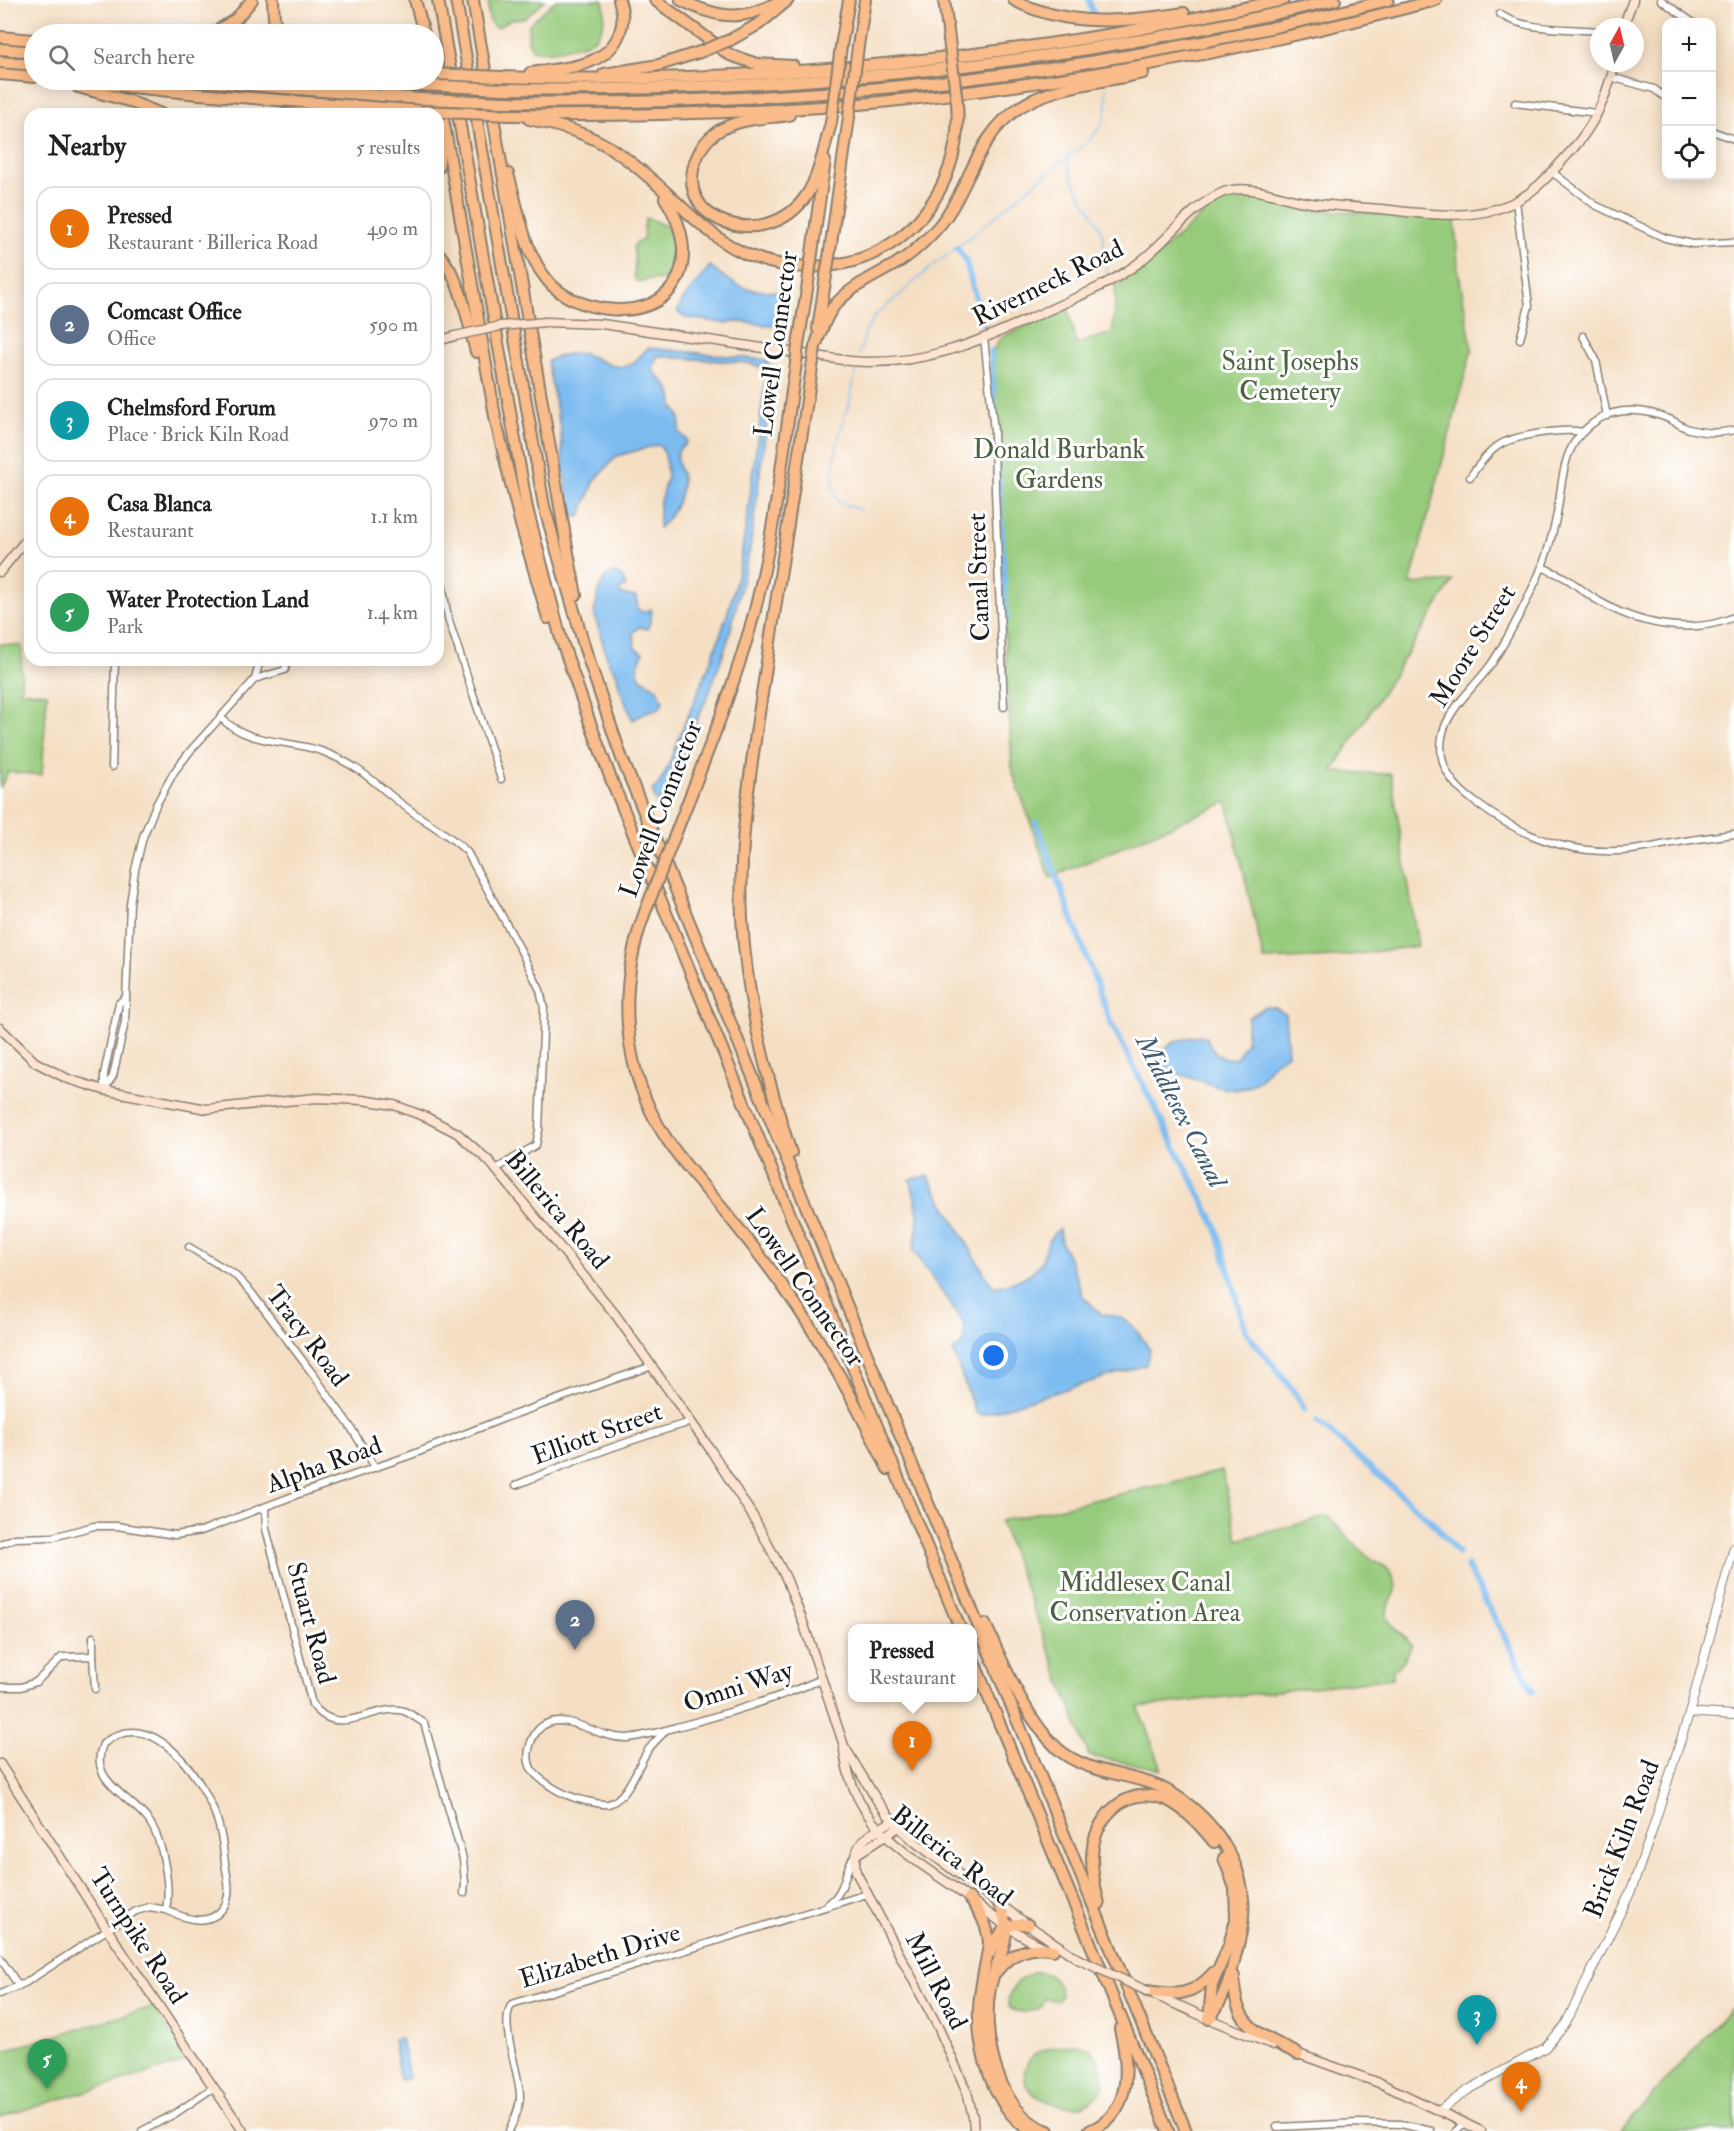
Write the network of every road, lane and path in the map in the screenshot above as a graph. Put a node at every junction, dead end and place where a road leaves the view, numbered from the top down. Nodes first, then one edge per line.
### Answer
1 (252, 0) edge
2 (273, 0) edge
3 (415, 0) edge
4 (422, 0) edge
5 (438, 0) edge
6 (456, 0) edge
7 (473, 0) edge
8 (478, 0) edge
9 (619, 0) edge
10 (655, 0) edge
11 (681, 0) edge
12 (781, 0) edge
13 (788, 0) edge
14 (849, 0) edge
15 (865, 0) edge
16 (944, 0) edge
17 (1014, 0) edge
18 (1283, 0) edge
19 (1335, 0) edge
20 (1388, 0) edge
21 (1436, 0) edge
22 (1632, 0) edge
23 (1661, 0) edge
24 (1238, 9) junction
25 (1500, 14) dead end
26 (1626, 18) edge
27 (1686, 18) edge
28 (228, 24) edge
29 (276, 24) edge
30 (423, 24) edge
31 (425, 24) edge
32 (442, 24) edge
33 (477, 24) junction
34 (1590, 30) edge
35 (444, 35) edge
36 (0, 37) edge
37 (24, 39) edge
38 (1240, 48) junction
39 (0, 49) edge
40 (24, 51) edge
41 (0, 62) edge
42 (892, 63) junction
43 (24, 64) edge
44 (1612, 72) edge
45 (0, 74) edge
46 (444, 74) edge
47 (24, 76) edge
48 (501, 76) junction
49 (1611, 77) junction
50 (539, 78) junction
51 (444, 86) edge
52 (92, 90) edge
53 (164, 90) edge
54 (309, 90) edge
55 (438, 90) edge
56 (1662, 95) edge
57 (868, 103) junction
58 (1515, 103) dead end
59 (146, 108) edge
60 (382, 108) edge
61 (440, 108) edge
62 (444, 112) edge
63 (1598, 113) junction
64 (509, 115) junction
65 (493, 122) junction
66 (831, 123) junction
67 (444, 130) edge
68 (1716, 132) edge
69 (1734, 139) edge
70 (1552, 172) junction
71 (650, 179) junction
72 (1516, 201) junction
73 (1734, 242) edge
74 (444, 261) edge
75 (1583, 336) dead end
76 (984, 338) junction
77 (444, 339) edge
78 (1520, 339) dead end
79 (815, 347) junction
80 (1607, 416) junction
81 (1734, 430) edge
82 (1582, 432) junction
83 (501, 443) junction
84 (1470, 477) dead end
85 (24, 542) edge
86 (1542, 567) junction
87 (0, 572) edge
88 (444, 595) edge
89 (1734, 617) edge
90 (585, 649) junction
91 (115, 666) edge
92 (258, 666) edge
93 (286, 666) edge
94 (255, 679) junction
95 (582, 700) junction
96 (1004, 707) dead end
97 (221, 718) junction
98 (112, 767) dead end
99 (501, 778) dead end
100 (1734, 834) edge
101 (0, 1028) edge
102 (104, 1090) junction
103 (496, 1169) junction
104 (817, 1233) junction
105 (189, 1247) dead end
106 (652, 1366) junction
107 (691, 1422) junction
108 (375, 1467) junction
109 (516, 1485) dead end
110 (265, 1507) junction
111 (0, 1544) edge
112 (945, 1545) junction
113 (1734, 1547) edge
114 (931, 1558) junction
115 (958, 1624) edge
116 (93, 1637) dead end
117 (93, 1656) junction
118 (977, 1669) edge
119 (822, 1679) junction
120 (0, 1687) edge
121 (95, 1689) dead end
122 (1689, 1714) junction
123 (1734, 1715) edge
124 (666, 1730) junction
125 (844, 1746) junction
126 (0, 1764) edge
127 (896, 1824) junction
128 (883, 1832) junction
129 (856, 1854) junction
130 (464, 1893) dead end
131 (867, 1894) junction
132 (969, 1898) junction
133 (999, 1904) junction
134 (825, 1906) junction
135 (166, 1910) junction
136 (1028, 1925) junction
137 (1007, 1926) junction
138 (107, 1929) junction
139 (1109, 1942) junction
140 (1053, 1950) junction
141 (0, 1958) edge
142 (1078, 1959) junction
143 (1234, 1961) junction
144 (986, 1964) junction
145 (1218, 1968) junction
146 (993, 1977) junction
147 (19, 1986) junction
148 (1107, 1986) junction
149 (1147, 1991) junction
150 (0, 1994) edge
151 (1209, 2019) junction
152 (1298, 2054) junction
153 (214, 2087) junction
154 (1439, 2111) junction
155 (1464, 2123) junction
156 (1277, 2127) dead end
157 (142, 2131) edge
158 (243, 2131) edge
159 (509, 2131) edge
160 (974, 2131) edge
161 (1030, 2131) edge
162 (1048, 2131) edge
163 (1089, 2131) edge
164 (1168, 2131) edge
165 (1186, 2131) edge
166 (1431, 2131) edge
167 (1456, 2131) edge
168 (1481, 2131) edge

1 - 28 highway
2 - 29 highway
3 - 30 highway
4 - 31 highway
5 - 32 highway
6 - 90 highway
7 - 33 highway
8 - 33 highway
9 - 48 highway
10 - 42 highway
11 - 12 highway
13 - 50 highway, bridge
14 - 66 highway, Lowell Connector, bridge
15 - 79 highway, Lowell Connector, bridge
16 - 71 highway, bridge
17 - 24 highway
18 - 24 highway
19 - 51 highway, bridge
20 - 54 highway, bridge
21 - 38 highway
22 - 26 main road
23 - 27 street
24 - 42 highway
25 - 34 street
33 - 65 highway
35 - 95 highway
36 - 37 highway
38 - 57 highway
38 - 79 highway
39 - 40 highway
41 - 43 highway
42 - 50 highway
44 - 49 main road, Riverneck Road
45 - 47 highway
46 - 48 highway, bridge
48 - 50 highway
49 - 56 street
49 - 63 main road, Riverneck Road
52 - 59 highway
53 - 60 highway
55 - 61 highway
57 - 64 highway
57 - 66 highway
58 - 63 street
62 - 64 highway, bridge
63 - 70 main road, Riverneck Road
64 - 71 highway
65 - 71 highway
65 - 90 highway
66 - 114 highway, Lowell Connector, bridge
67 - 83 highway
68 - 69 street
70 - 72 main road, Riverneck Road
70 - 73 street
72 - 76 main road, Riverneck Road
72 - 78 street
74 - 83 highway
75 - 80 street
76 - 77 main road, Riverneck Road, bridge
76 - 96 street, Canal Street
79 - 104 highway, Lowell Connector, bridge
80 - 81 street, Moore Street
80 - 82 street, Moore Street
82 - 84 street
82 - 86 street, Moore Street
83 - 95 highway
85 - 87 main road
86 - 89 street
86 - 100 street, Moore Street
88 - 99 street
90 - 104 highway
91 - 98 street
92 - 94 street
93 - 94 street
94 - 97 street
95 - 114 highway
97 - 102 street
97 - 103 street
101 - 102 main road, Billerica Road
102 - 103 main road, Billerica Road
103 - 106 main road, Billerica Road
104 - 112 highway
105 - 108 street, Tracy Road
106 - 107 main road, Billerica Road
106 - 108 street, Alpha Road
107 - 109 street, Elliott Street
107 - 119 main road, Billerica Road
108 - 110 street, Alpha Road
110 - 111 street, Alpha Road
110 - 130 street, Stuart Road
112 - 139 highway
112 - 143 highway
113 - 122 street, Brick Kiln Road
114 - 115 highway
116 - 117 street
117 - 120 street
117 - 121 street
118 - 148 highway
119 - 124 street, Omni Way
119 - 125 main road, Billerica Road
122 - 123 street
122 - 154 street, Brick Kiln Road
124 - 124 street, Omni Way
125 - 127 main road, Billerica Road
125 - 128 main road, Billerica Road
126 - 138 main road, Turnpike Road
127 - 128 main road
127 - 133 main road, Billerica Road
128 - 129 main road
128 - 132 main road, Billerica Road
129 - 131 main road, Mill Road
129 - 134 street
131 - 134 street, Elizabeth Drive
131 - 160 main road, Mill Road
132 - 137 main road, Billerica Road
132 - 144 highway
133 - 136 main road, Billerica Road
133 - 137 highway
134 - 159 street, Elizabeth Drive
135 - 135 street
135 - 138 street
136 - 137 highway
136 - 142 main road, Billerica Road
137 - 140 main road, Billerica Road
137 - 144 highway
137 - 146 highway
138 - 147 street
138 - 153 main road, Turnpike Road
139 - 145 highway
139 - 165 highway
140 - 142 main road, Billerica Road
140 - 146 highway
141 - 147 street
142 - 149 main road, Billerica Road, bridge
143 - 151 highway
143 - 152 highway
144 - 161 highway
145 - 149 highway
145 - 151 highway
146 - 162 highway
147 - 150 street
148 - 163 highway
148 - 164 highway
149 - 151 main road, Billerica Road
151 - 152 main road, Billerica Road
152 - 154 main road, Billerica Road
153 - 157 street
153 - 158 main road, Turnpike Road
154 - 155 main road, Billerica Road
155 - 167 street
155 - 168 main road, Billerica Road
156 - 166 street

